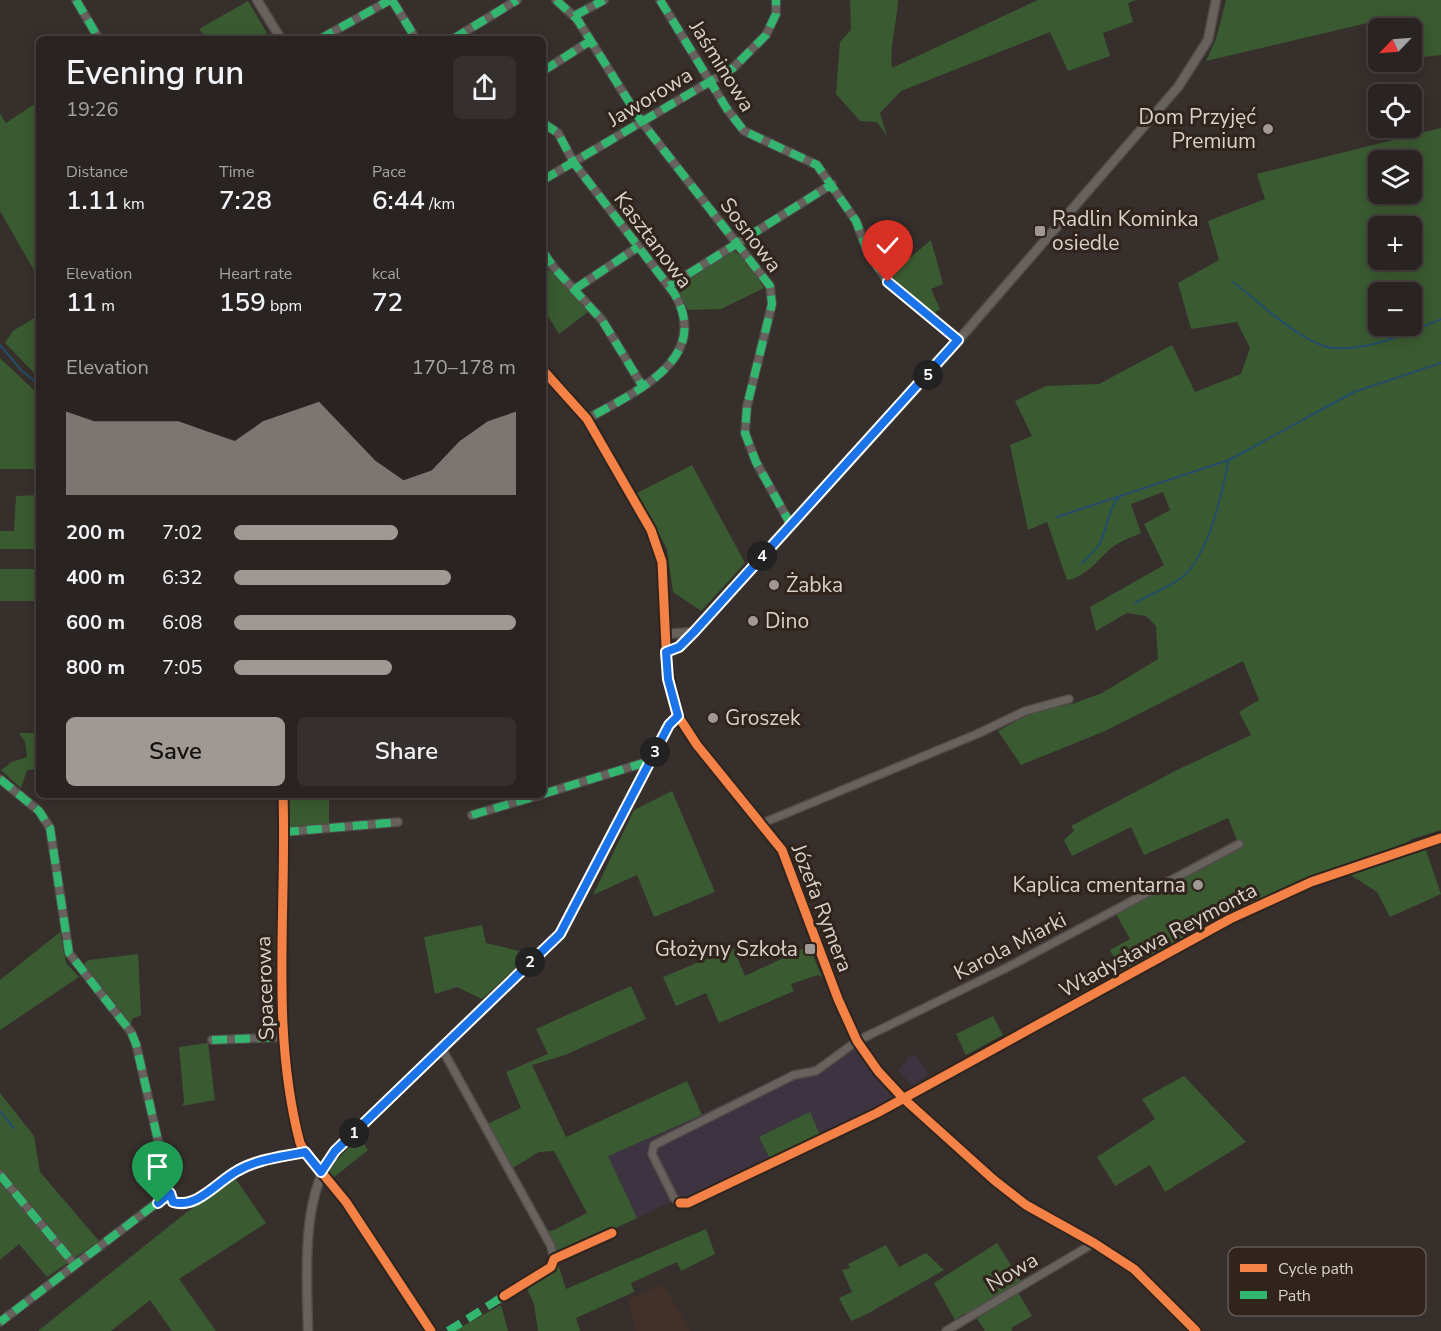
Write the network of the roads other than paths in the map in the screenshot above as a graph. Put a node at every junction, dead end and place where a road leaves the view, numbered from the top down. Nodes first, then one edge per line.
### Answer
1 (76, 0) edge
2 (257, 0) edge
3 (391, 0) edge
4 (517, 0) edge
5 (556, 0) edge
6 (604, 0) edge
7 (660, 0) edge
8 (776, 0) edge
9 (1216, 0) edge
10 (574, 16) junction
11 (97, 36) edge
12 (280, 36) edge
13 (325, 36) edge
14 (414, 36) edge
15 (458, 36) edge
16 (590, 41) junction
17 (546, 69) edge
18 (711, 81) junction
19 (641, 121) junction
20 (546, 125) edge
21 (574, 163) junction
22 (546, 178) edge
23 (832, 184) junction
24 (737, 243) junction
25 (638, 247) junction
26 (546, 256) edge
27 (669, 286) junction
28 (575, 290) junction
29 (958, 340) junction
30 (546, 373) edge
31 (643, 387) junction
32 (587, 419) junction
33 (791, 525) junction
34 (694, 632) junction
35 (666, 634) junction
36 (666, 652) junction
37 (1069, 699) dead end
38 (678, 716) junction
39 (650, 761) junction
40 (0, 779) edge
41 (546, 794) edge
42 (283, 798) edge
43 (532, 798) edge
44 (472, 815) dead end
45 (398, 822) dead end
46 (763, 823) junction
47 (284, 832) junction
48 (1441, 838) edge
49 (1239, 844) dead end
50 (284, 1037) junction
51 (212, 1040) dead end
52 (857, 1041) junction
53 (441, 1047) junction
54 (903, 1098) junction
55 (305, 1152) junction
56 (321, 1172) junction
57 (0, 1175) edge
58 (170, 1193) junction
59 (1094, 1243) junction
60 (75, 1265) junction
61 (498, 1299) dead end
62 (0, 1322) edge
63 (308, 1331) edge
64 (946, 1331) edge
65 (1196, 1331) edge

1 - 11 street
2 - 12 street
3 - 13 street
3 - 14 street
4 - 15 street
5 - 10 street, Sosnowa
6 - 10 street
7 - 18 street, Jaśminowa
8 - 18 street, Jaworowa
9 - 29 street
10 - 16 street, Sosnowa
16 - 17 street
16 - 19 street, Sosnowa
18 - 19 street, Jaworowa
18 - 23 street, Jaśminowa
19 - 21 street, Jaworowa
19 - 24 street, Sosnowa
20 - 21 street, Kasztanowa
21 - 22 street, Jaworowa
21 - 25 street, Kasztanowa
23 - 24 street
23 - 29 street, Jaśminowa
24 - 27 street
24 - 33 street, Sosnowa
25 - 27 street, Kasztanowa
25 - 28 street
26 - 28 street
27 - 31 street, Kasztanowa
28 - 31 street
29 - 33 street
30 - 32 street, Józefa Rymera
31 - 32 street, Kasztanowa
32 - 35 street, Józefa Rymera
33 - 34 street
34 - 35 street
34 - 36 street
35 - 36 street, Józefa Rymera
36 - 38 street, Józefa Rymera
37 - 46 street
38 - 39 street
38 - 46 street, Józefa Rymera
39 - 41 street
39 - 53 street
40 - 58 street
42 - 47 street, Spacerowa
43 - 44 street
45 - 47 street
46 - 52 street, Józefa Rymera
47 - 50 street, Spacerowa
48 - 54 street, Władysława Reymonta
49 - 52 street, Karola Miarki
50 - 51 street
50 - 55 street, Spacerowa
52 - 54 street, Józefa Rymera
52 - 54 street, Władysława Reymonta
53 - 56 street
53 - 61 street
54 - 59 street, Józefa Rymera
55 - 56 street, Spacerowa
55 - 58 street
56 - 63 street
57 - 60 street
58 - 60 street
59 - 64 street, Nowa
59 - 65 street, Józefa Rymera
60 - 62 street

